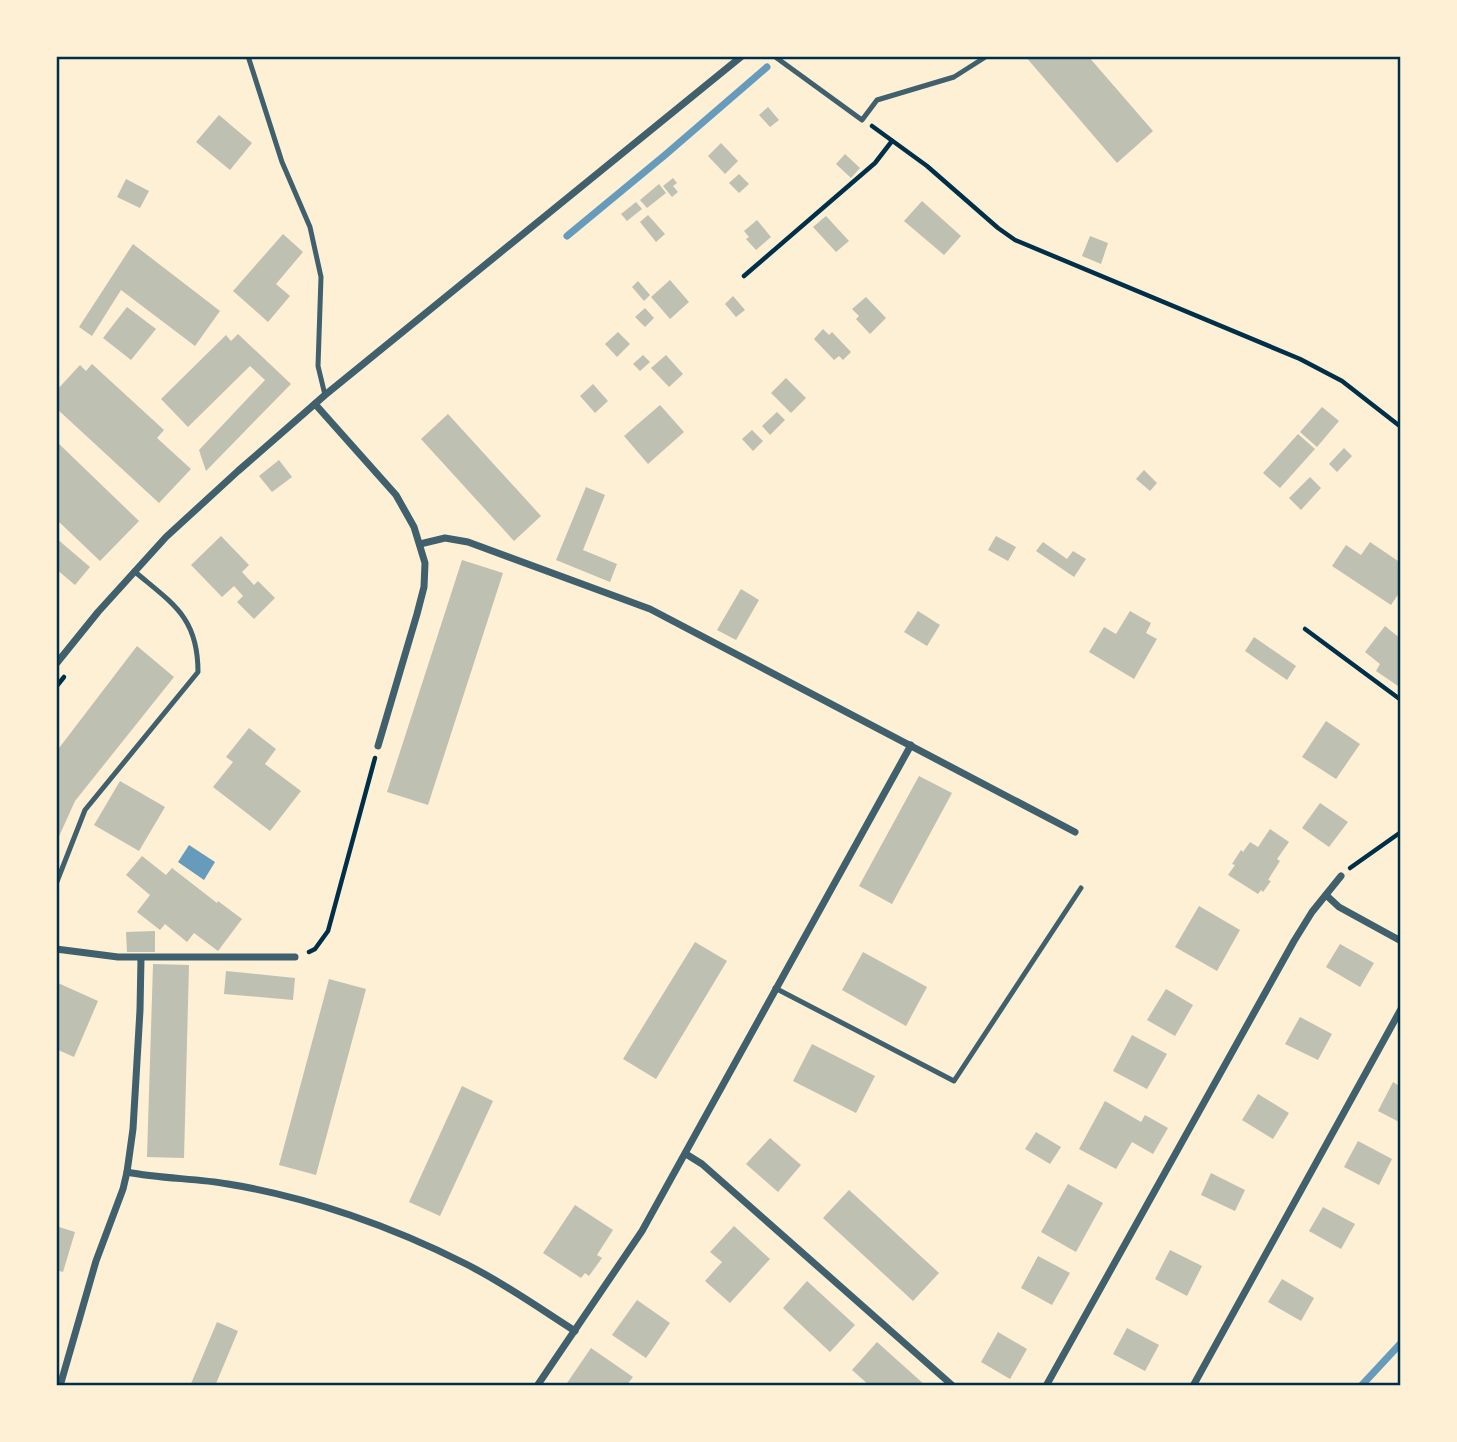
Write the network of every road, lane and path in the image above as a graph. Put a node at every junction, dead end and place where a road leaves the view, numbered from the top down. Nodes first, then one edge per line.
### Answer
1 (248, 56) edge
2 (742, 56) edge
3 (774, 56) edge
4 (987, 56) edge
5 (862, 120) junction
6 (892, 141) junction
7 (744, 276) dead end
8 (325, 395) junction
9 (315, 404) junction
10 (1401, 427) edge
11 (420, 544) junction
12 (134, 571) junction
13 (1305, 629) dead end
14 (56, 664) edge
15 (1401, 700) edge
16 (911, 745) junction
17 (378, 746) joint
18 (1075, 832) dead end
19 (1401, 832) edge
20 (1341, 876) joint
21 (56, 884) edge
22 (1081, 888) dead end
23 (1326, 895) junction
24 (1401, 941) edge
25 (56, 950) edge
26 (295, 957) joint
27 (141, 958) junction
28 (775, 988) junction
29 (1401, 1009) edge
30 (686, 1154) junction
31 (127, 1172) junction
32 (575, 1331) junction
33 (60, 1386) edge
34 (537, 1386) edge
35 (953, 1386) edge
36 (1046, 1386) edge
37 (1193, 1386) edge

1 - 8 lane
2 - 8 street
3 - 5 lane
4 - 5 lane
5 - 6 path
6 - 7 path
6 - 10 path
8 - 9 street
9 - 11 street
9 - 12 street
11 - 16 street
11 - 17 street
12 - 14 street
12 - 21 lane
13 - 15 path
16 - 18 street
16 - 28 street
17 - 26 path
19 - 20 path
20 - 23 street
22 - 28 lane
23 - 24 street
23 - 36 street
25 - 27 street
26 - 27 street
27 - 31 street
28 - 30 street
29 - 37 street
30 - 32 street
30 - 35 street
31 - 32 street
31 - 33 street
32 - 34 street

